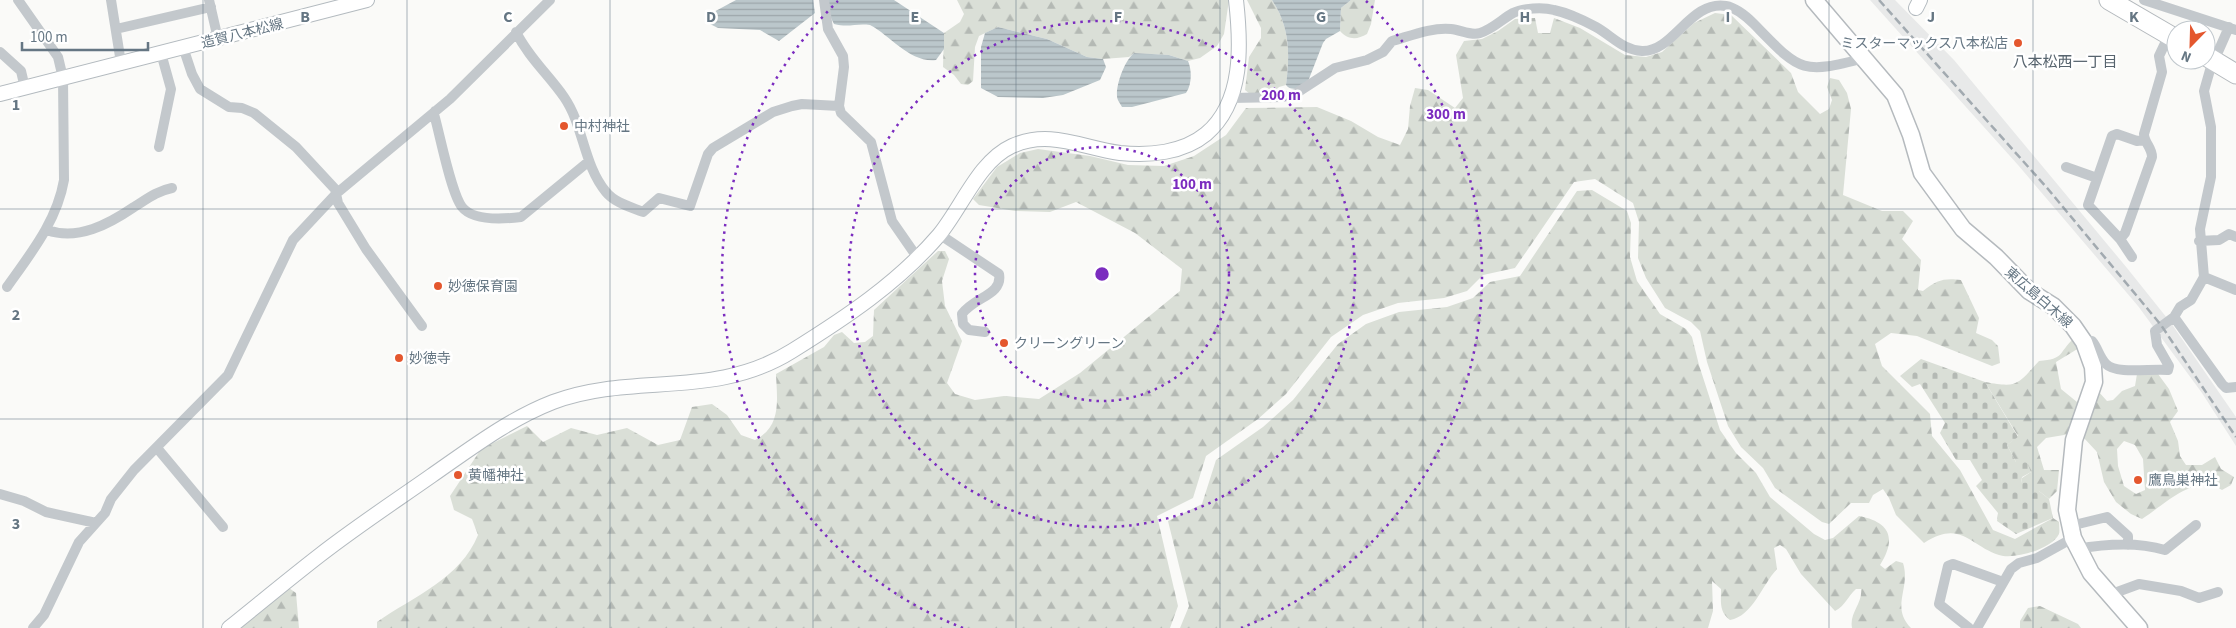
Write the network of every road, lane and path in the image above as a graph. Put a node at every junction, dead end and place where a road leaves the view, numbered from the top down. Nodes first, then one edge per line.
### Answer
1 (18, 0) edge
2 (111, 0) edge
3 (367, 0) edge
4 (550, 0) edge
5 (824, 0) edge
6 (1236, 0) edge
7 (1814, 0) edge
8 (2144, 0) edge
9 (2116, 2) edge
10 (210, 4) edge
11 (2170, 4) edge
12 (2232, 28) edge
13 (116, 29) junction
14 (516, 32) junction
15 (2166, 33) edge
16 (218, 39) junction
17 (2166, 46) edge
18 (183, 48) junction
19 (2216, 51) edge
20 (0, 52) edge
21 (161, 53) junction
22 (1865, 58) junction
23 (2216, 62) edge
24 (122, 63) junction
25 (2208, 70) edge
26 (2236, 74) edge
27 (62, 78) junction
28 (25, 88) junction
29 (0, 94) edge
30 (1230, 98) junction
31 (839, 106) junction
32 (436, 111) junction
33 (2144, 140) junction
34 (159, 147) dead end
35 (588, 162) junction
36 (2066, 167) dead end
37 (2097, 178) junction
38 (172, 188) dead end
39 (337, 193) junction
40 (47, 230) junction
41 (939, 234) junction
42 (2236, 237) edge
43 (2120, 240) junction
44 (2199, 241) junction
45 (917, 257) junction
46 (2132, 257) dead end
47 (2204, 277) junction
48 (8, 287) dead end
49 (2236, 290) edge
50 (2174, 317) junction
51 (422, 326) dead end
52 (985, 332) dead end
53 (2084, 342) junction
54 (2236, 387) edge
55 (157, 448) junction
56 (0, 494) edge
57 (96, 523) junction
58 (2196, 525) dead end
59 (223, 526) dead end
60 (2073, 538) junction
61 (2128, 546) junction
62 (2003, 582) junction
63 (2218, 592) dead end
64 (2110, 595) junction
65 (34, 628) edge
66 (229, 628) edge
67 (1969, 628) edge
68 (1977, 628) edge
69 (2139, 628) edge

1 - 27 street
2 - 13 street
3 - 16 street, 造賀八本松線
4 - 14 street
5 - 31 street
6 - 30 street
7 - 22 main road, 東広島白木線
8 - 11 street
9 - 15 highway
10 - 13 street
10 - 16 street
11 - 12 street
12 - 19 street
13 - 24 street
14 - 32 street
14 - 35 street
16 - 18 street, 造賀八本松線
17 - 33 street
18 - 21 street, 造賀八本松線
18 - 39 street
20 - 28 street
21 - 24 street, 造賀八本松線
21 - 34 street
22 - 30 street
22 - 53 main road, 東広島白木線
23 - 26 highway
24 - 27 street, 造賀八本松線
25 - 44 street
27 - 28 street, 造賀八本松線
27 - 40 street
28 - 29 street, 造賀八本松線
30 - 41 street
31 - 35 street
31 - 45 street
32 - 35 street
32 - 39 street
33 - 37 street
33 - 43 street
36 - 37 street
37 - 43 street
38 - 40 street
39 - 51 street
39 - 55 street
40 - 48 street
41 - 45 street
41 - 52 street
42 - 44 street
43 - 46 street
44 - 47 street
45 - 66 street
47 - 49 street
47 - 50 street
50 - 53 street
50 - 54 street
53 - 60 main road, 東広島白木線
55 - 57 street
55 - 59 street
56 - 57 street
57 - 65 street
58 - 61 street
60 - 61 street
60 - 61 street
60 - 62 street
60 - 64 main road, 東広島白木線
62 - 67 street
62 - 68 street
63 - 64 street
64 - 69 main road, 東広島白木線

